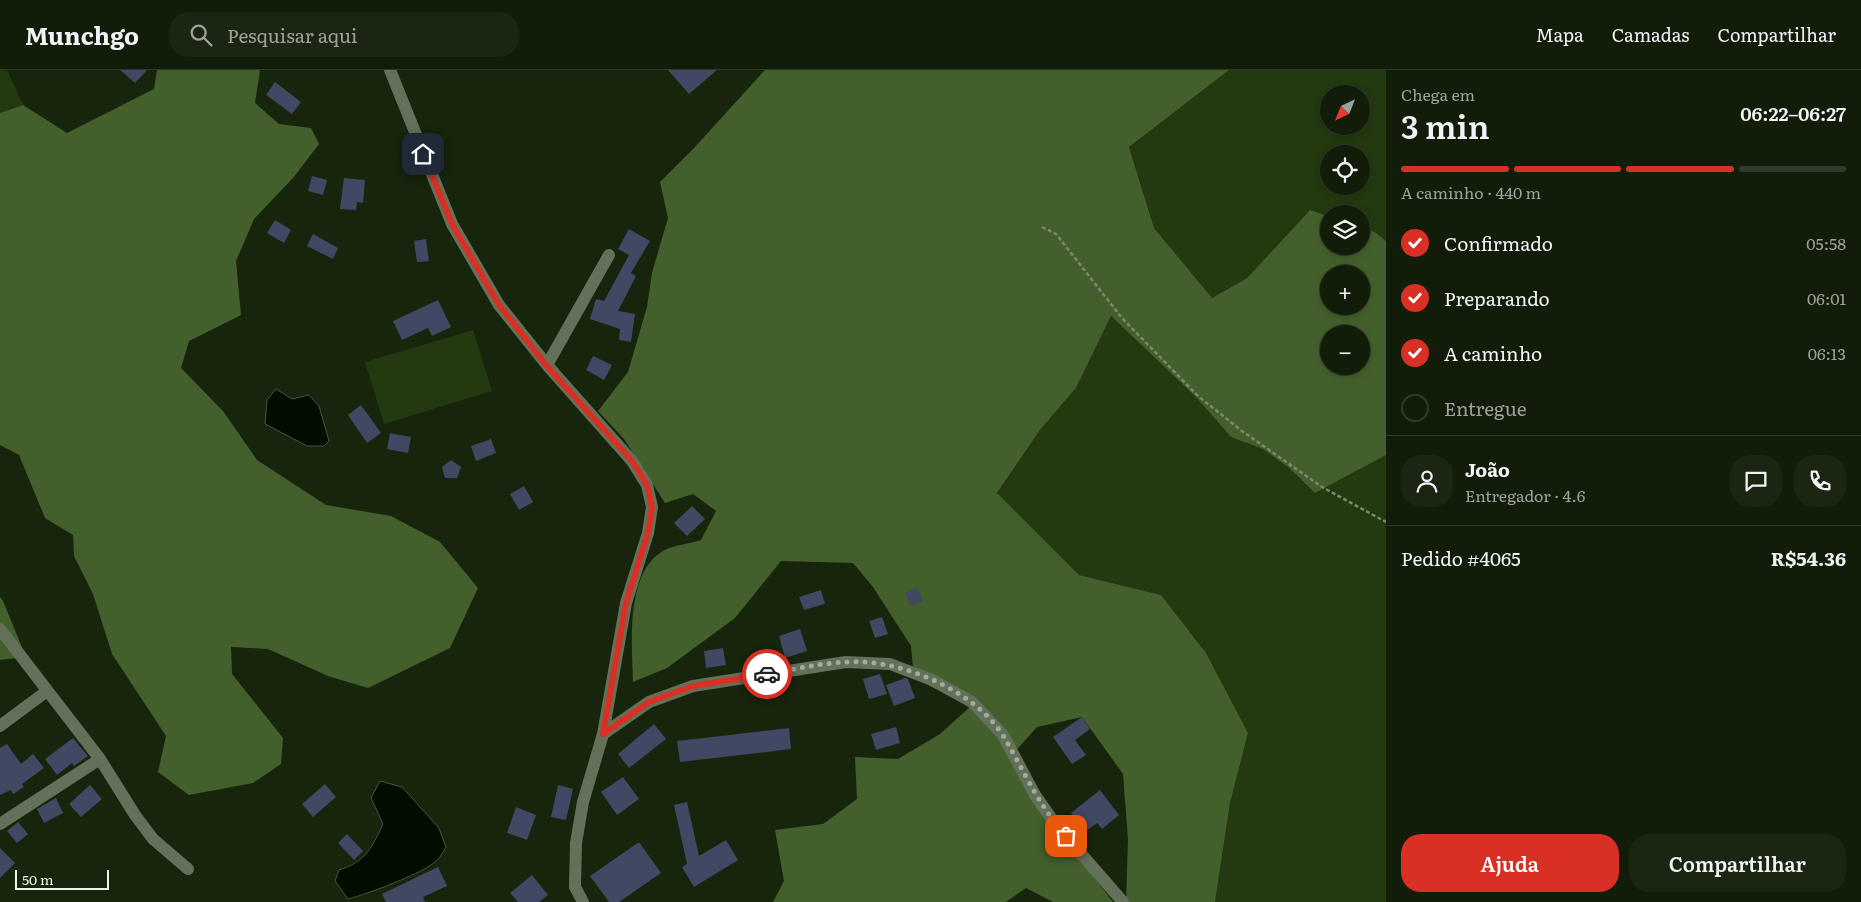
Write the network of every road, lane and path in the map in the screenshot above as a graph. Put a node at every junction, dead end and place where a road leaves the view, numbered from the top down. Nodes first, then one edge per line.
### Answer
1 (390, 70) edge
2 (1042, 227) dead end
3 (609, 255) dead end
4 (546, 365) junction
5 (1386, 522) edge
6 (0, 629) edge
7 (47, 691) junction
8 (0, 726) edge
9 (603, 734) junction
10 (100, 759) junction
11 (0, 824) edge
12 (188, 870) dead end
13 (583, 902) edge
14 (1123, 902) edge

1 - 4 street
2 - 5 path
3 - 4 street
4 - 9 street
6 - 7 street
7 - 8 street
7 - 10 street
9 - 13 street
9 - 14 street
10 - 11 street
10 - 12 street

